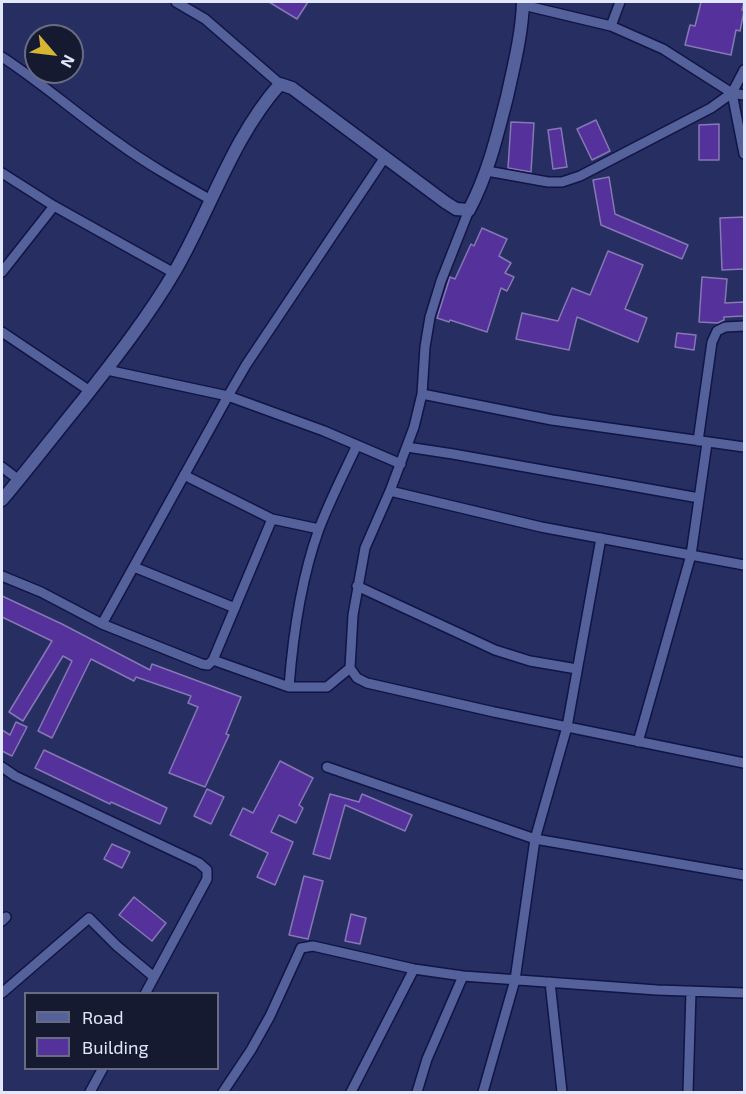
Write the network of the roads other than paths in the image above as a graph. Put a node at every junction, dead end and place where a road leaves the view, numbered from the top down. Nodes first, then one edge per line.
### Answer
1 (176, 2) edge
2 (620, 2) edge
3 (523, 3) edge
4 (611, 26) junction
5 (2, 57) edge
6 (744, 70) edge
7 (280, 84) junction
8 (732, 93) junction
9 (744, 95) edge
10 (744, 154) edge
11 (385, 157) junction
12 (487, 171) junction
13 (2, 173) edge
14 (211, 201) junction
15 (54, 206) junction
16 (469, 210) junction
17 (2, 272) edge
18 (174, 273) junction
19 (744, 326) edge
20 (2, 332) edge
21 (107, 369) junction
22 (90, 391) junction
23 (422, 394) junction
24 (228, 396) junction
25 (702, 442) junction
26 (357, 445) junction
27 (407, 447) junction
28 (744, 447) edge
29 (401, 464) junction
30 (2, 467) edge
31 (184, 475) junction
32 (19, 480) junction
33 (390, 491) junction
34 (699, 498) junction
35 (2, 500) edge
36 (273, 519) junction
37 (319, 529) junction
38 (601, 538) junction
39 (691, 555) junction
40 (744, 565) edge
41 (134, 567) junction
42 (2, 576) edge
43 (357, 586) junction
44 (235, 608) junction
45 (102, 624) junction
46 (213, 660) junction
47 (350, 668) junction
48 (577, 669) junction
49 (290, 687) junction
50 (567, 727) junction
51 (638, 742) junction
52 (744, 763) edge
53 (327, 766) dead end
54 (2, 767) edge
55 (535, 839) junction
56 (744, 875) edge
57 (414, 969) junction
58 (463, 976) junction
59 (154, 977) junction
60 (515, 980) junction
61 (550, 982) junction
62 (691, 991) junction
63 (146, 992) edge
64 (2, 993) edge
65 (744, 993) edge
66 (103, 1070) edge
67 (90, 1092) edge
68 (223, 1092) edge
69 (351, 1092) edge
70 (417, 1092) edge
71 (483, 1092) edge
72 (562, 1092) edge
73 (688, 1092) edge

1 - 7 street
2 - 4 street
3 - 4 street
3 - 12 street
4 - 8 street
5 - 14 street
6 - 8 street
7 - 11 street
7 - 14 street
8 - 9 street
8 - 10 street
8 - 12 street
11 - 16 street
11 - 24 street
12 - 16 street
13 - 15 street
14 - 18 street
15 - 17 street
15 - 18 street
16 - 23 street
18 - 21 street
19 - 25 street
20 - 22 street
21 - 22 street
21 - 24 street
22 - 32 street
23 - 25 street
23 - 27 street
24 - 26 street
24 - 31 street
25 - 28 street
25 - 34 street
26 - 29 street
26 - 37 street
27 - 29 street
27 - 34 street
29 - 33 street
30 - 32 street
31 - 36 street
31 - 41 street
32 - 35 street
33 - 38 street
33 - 43 street
34 - 39 street
36 - 37 street
36 - 44 street
37 - 49 street
38 - 39 street
38 - 48 street
39 - 40 street
39 - 51 street
41 - 44 street
41 - 45 street
42 - 45 street
43 - 47 street
43 - 48 street
44 - 46 street
45 - 46 street
46 - 49 street
47 - 49 street
47 - 50 street
48 - 50 street
50 - 51 street
50 - 55 street
51 - 52 street
53 - 55 street
54 - 59 street
55 - 56 street
55 - 60 street
57 - 58 street
57 - 68 street
57 - 69 street
58 - 60 street
58 - 70 street
59 - 63 street
59 - 64 street
60 - 61 street
60 - 71 street
61 - 62 street
61 - 72 street
62 - 65 street
62 - 73 street
66 - 67 street

